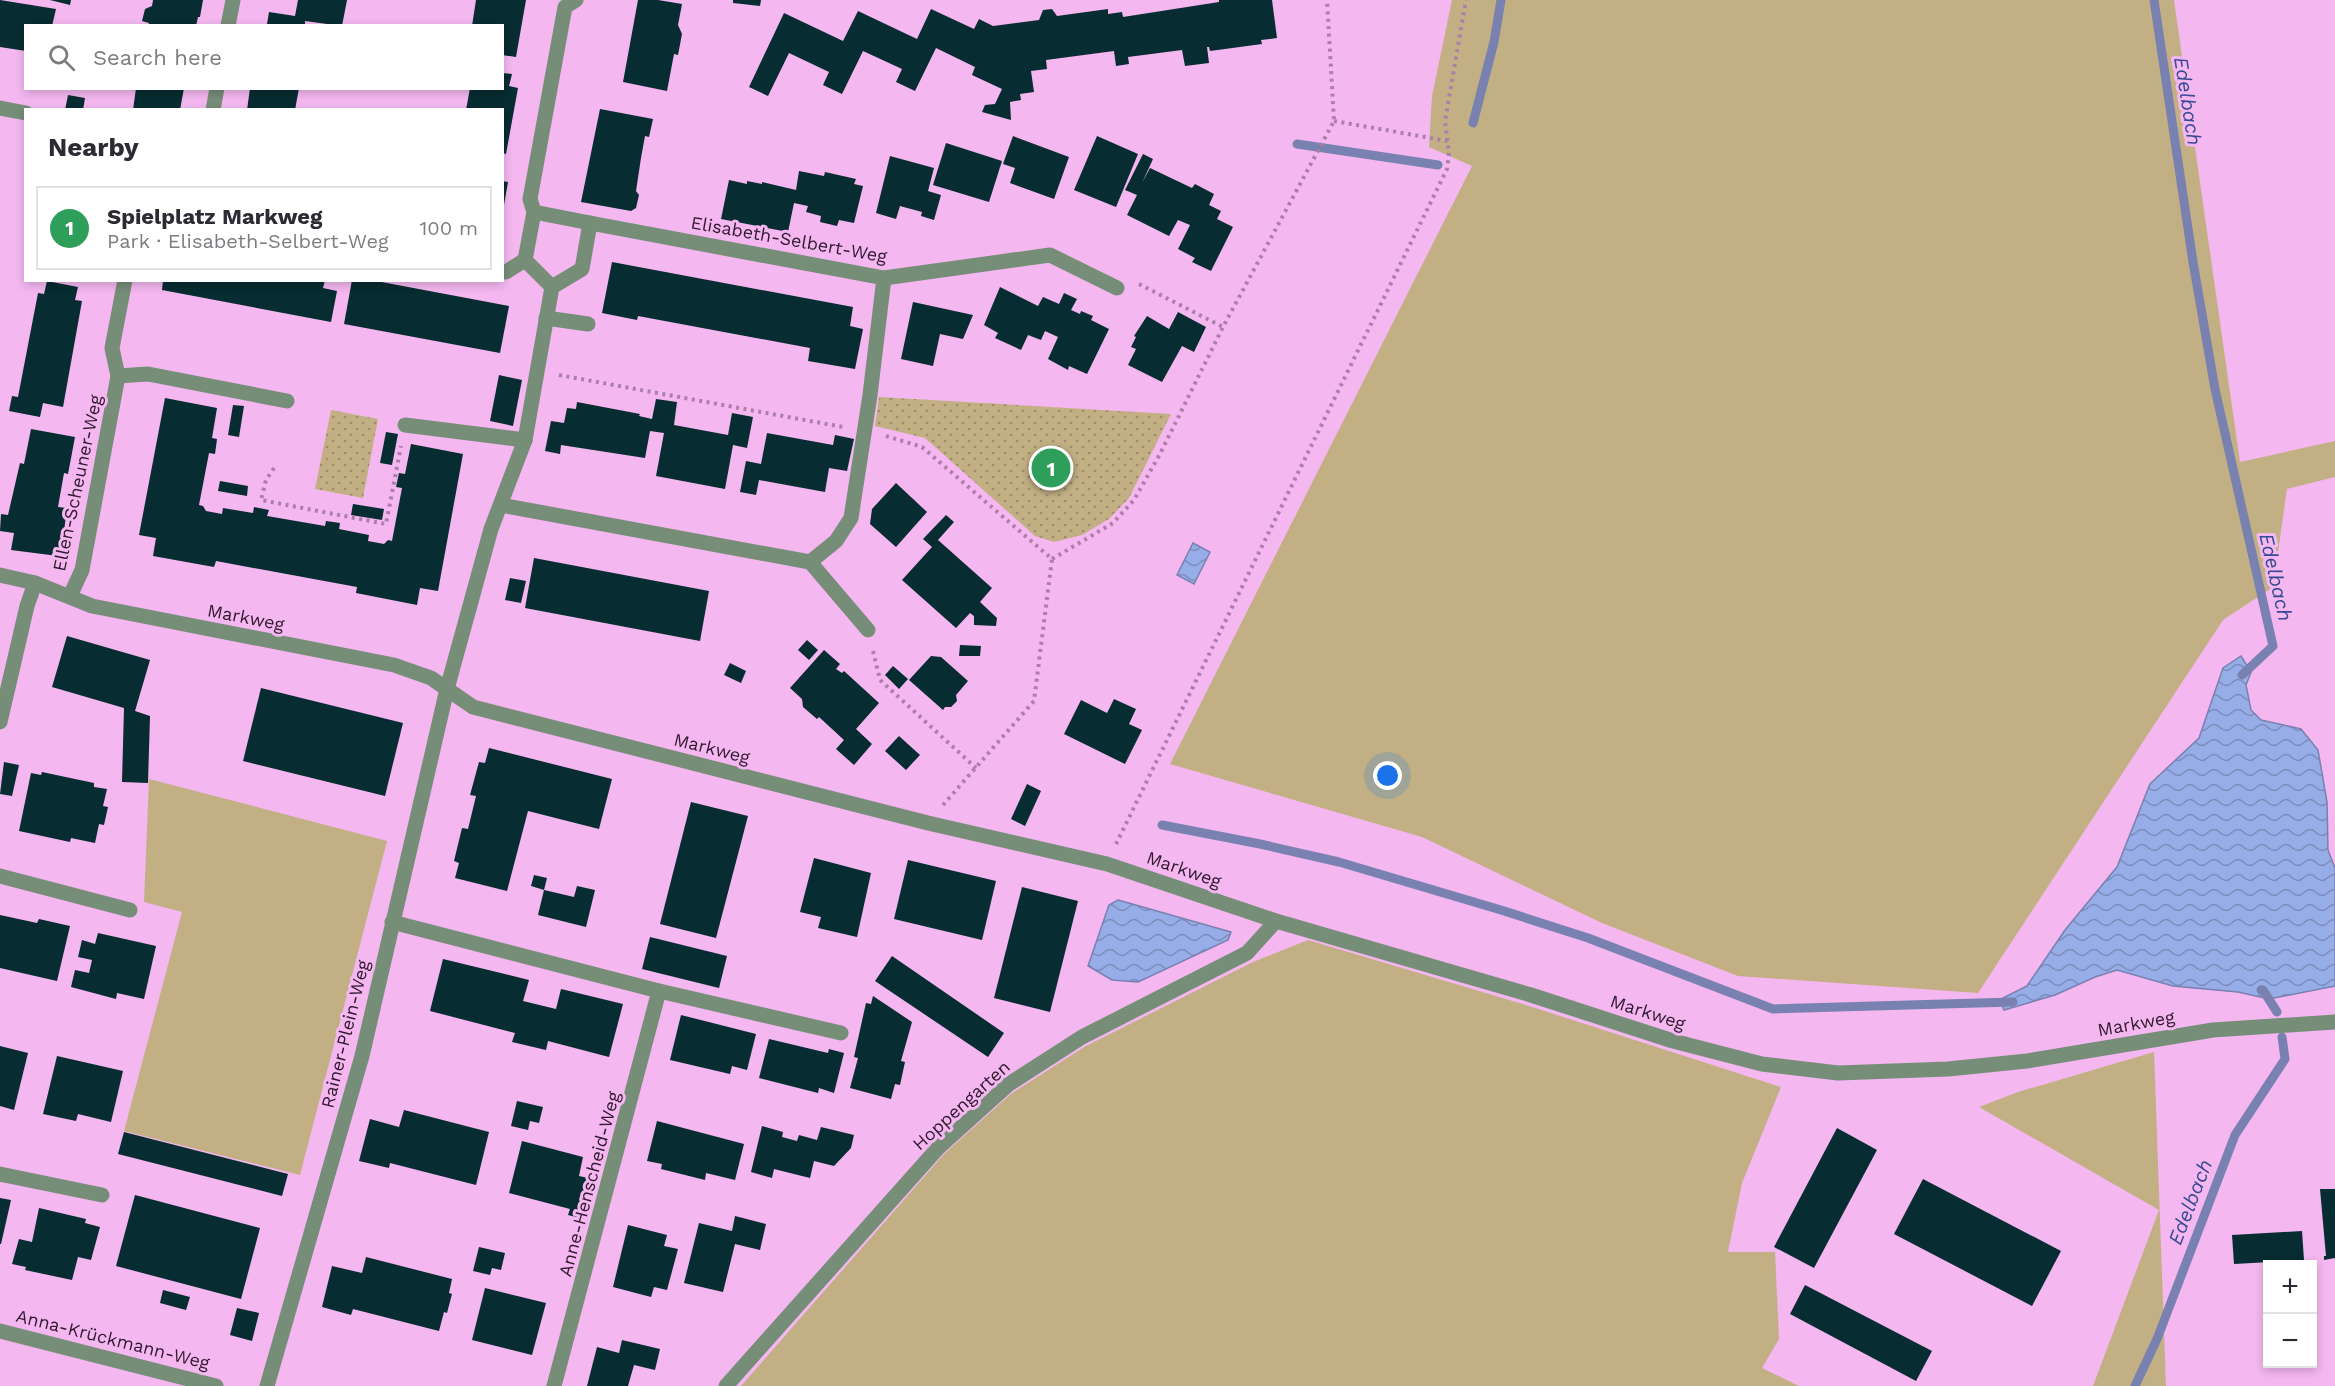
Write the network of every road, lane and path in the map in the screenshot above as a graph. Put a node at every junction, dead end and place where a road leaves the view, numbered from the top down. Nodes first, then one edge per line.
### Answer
1 (233, 0) edge
2 (1327, 0) edge
3 (1466, 0) edge
4 (570, 4) edge
5 (228, 24) edge
6 (217, 90) edge
7 (0, 108) edge
8 (213, 108) edge
9 (24, 112) edge
10 (1334, 121) junction
11 (1448, 141) junction
12 (534, 212) junction
13 (590, 223) junction
14 (525, 260) junction
15 (504, 272) edge
16 (884, 278) junction
17 (125, 282) edge
18 (552, 287) junction
19 (1117, 288) joint
20 (546, 318) junction
21 (588, 324) dead end
22 (1223, 327) junction
23 (537, 371) junction
24 (118, 376) junction
25 (287, 401) dead end
26 (405, 424) joint
27 (865, 431) junction
28 (525, 440) junction
29 (274, 468) dead end
30 (501, 505) junction
31 (1052, 559) junction
32 (810, 562) junction
33 (0, 575) edge
34 (35, 583) junction
35 (70, 596) junction
36 (868, 630) joint
37 (447, 688) junction
38 (0, 722) edge
39 (976, 768) junction
40 (928, 822) junction
41 (1107, 864) junction
42 (0, 876) edge
43 (130, 910) dead end
44 (1276, 921) junction
45 (392, 922) junction
46 (659, 991) junction
47 (2335, 1022) edge
48 (841, 1033) dead end
49 (0, 1174) edge
50 (102, 1195) dead end
51 (0, 1331) edge
52 (216, 1386) edge
53 (267, 1386) edge
54 (554, 1386) edge
55 (726, 1386) edge

1 - 5 street
2 - 10 path
3 - 11 path
4 - 12 street
6 - 8 street
7 - 9 street
10 - 11 path
10 - 22 path
11 - 41 path
12 - 13 street, Elisabeth-Selbert-Weg
12 - 14 street
13 - 16 street, Elisabeth-Selbert-Weg
13 - 18 street
14 - 15 street
14 - 18 street
16 - 19 street, Elisabeth-Selbert-Weg
16 - 27 street
17 - 24 street, Ellen-Scheuner-Weg
18 - 20 street
19 - 22 path
20 - 21 street
20 - 23 street
22 - 31 path
23 - 27 path
23 - 28 street
24 - 25 street, Ellen-Scheuner-Weg
24 - 35 street, Ellen-Scheuner-Weg
26 - 28 street
26 - 29 path
27 - 31 path
27 - 32 street
28 - 30 street
30 - 32 street
30 - 37 street
31 - 39 path
32 - 36 street
33 - 34 street, Markweg
34 - 35 street, Markweg
34 - 38 street
35 - 37 street, Markweg
36 - 39 path
37 - 40 street, Markweg
37 - 45 street, Rainer-Plein-Weg
39 - 40 path
40 - 41 street, Markweg
41 - 44 street, Markweg
42 - 43 street
44 - 47 street, Markweg
44 - 55 street, Hoppengarten
45 - 46 street
45 - 53 street, Rainer-Plein-Weg
46 - 48 street
46 - 54 street, Anne-Henscheid-Weg
49 - 50 street
51 - 52 street, Anna-Krückmann-Weg

